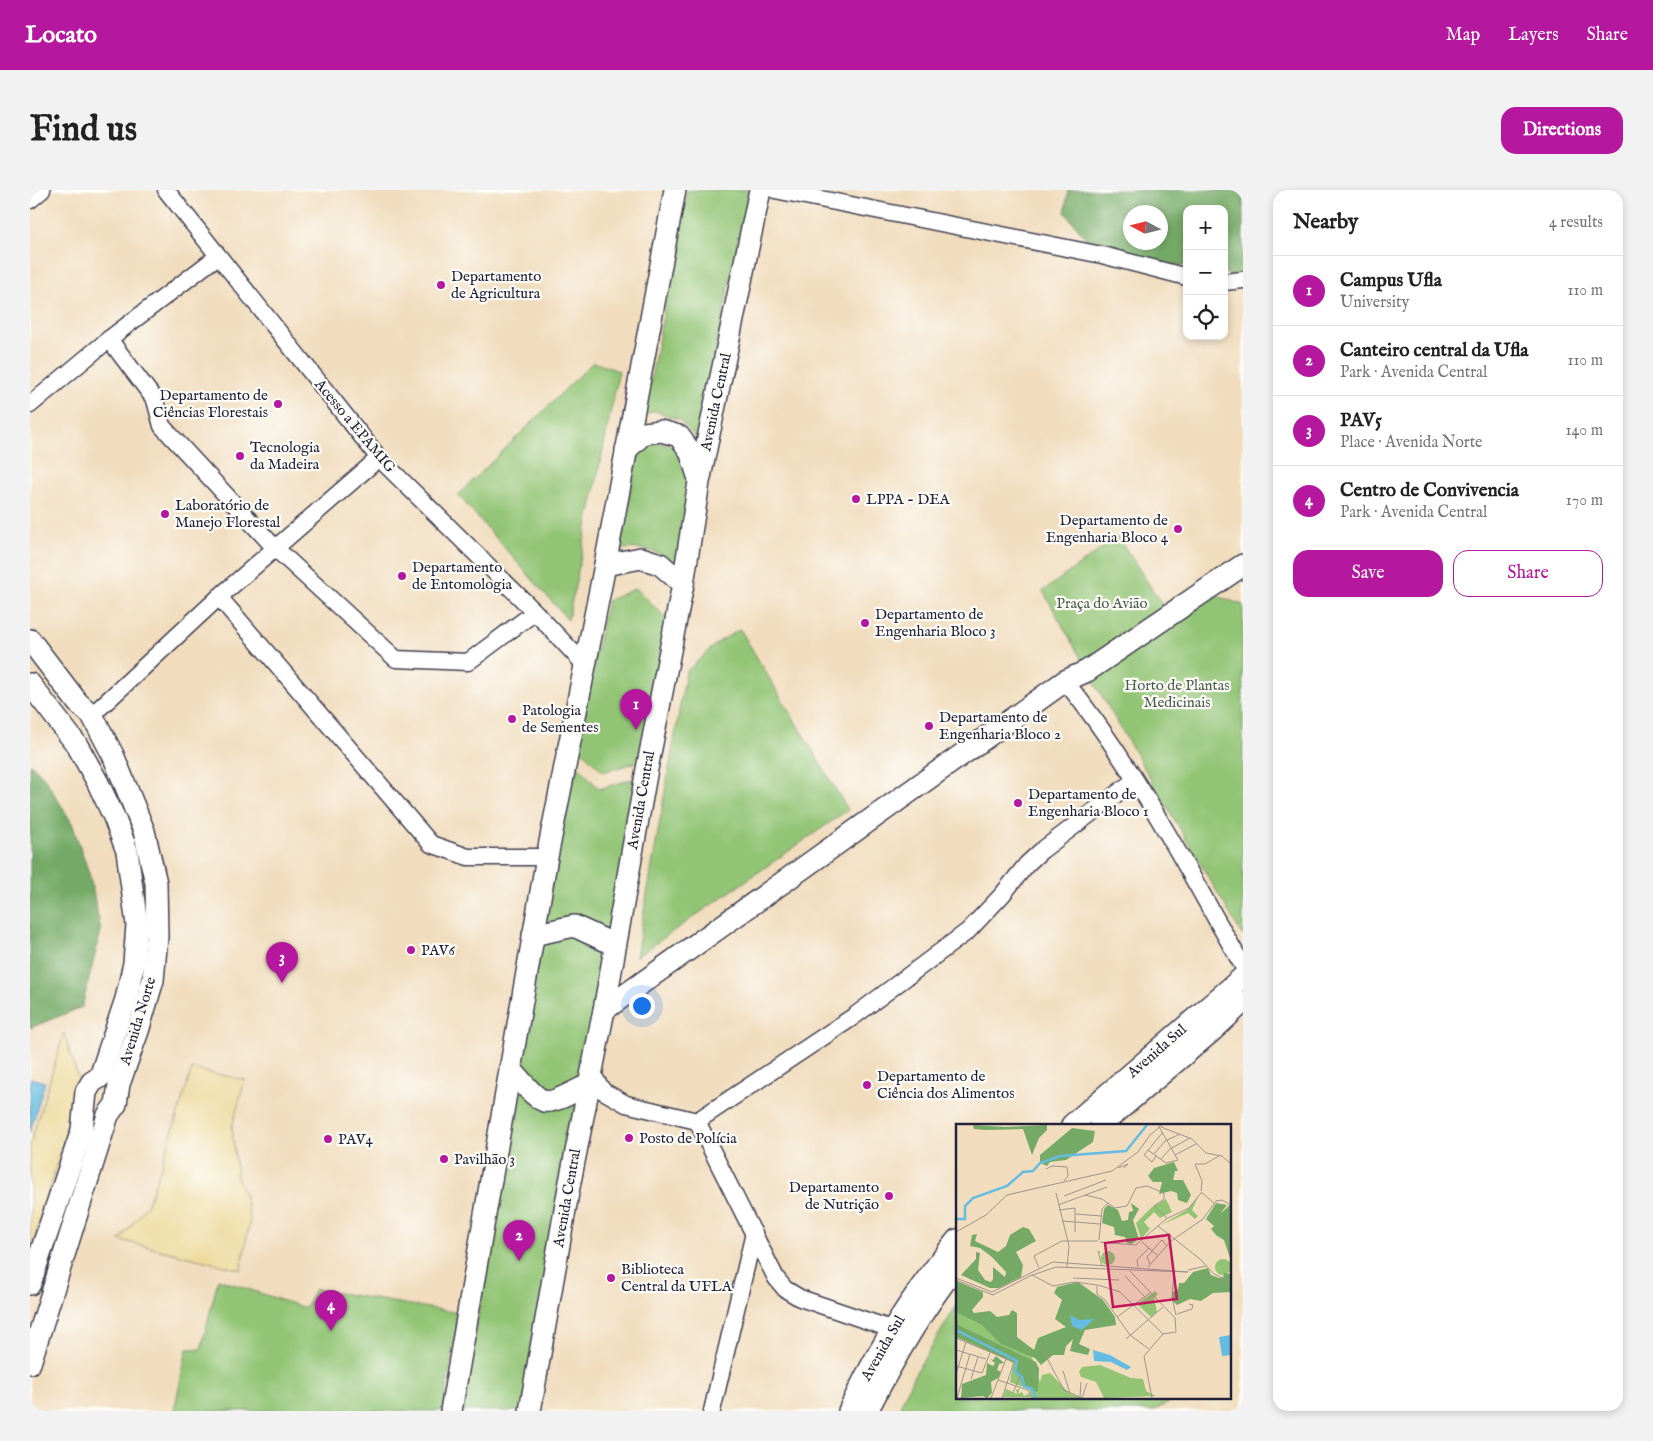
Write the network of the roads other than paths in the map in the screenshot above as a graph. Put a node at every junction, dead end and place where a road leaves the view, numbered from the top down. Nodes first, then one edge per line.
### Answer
1 (42, 190) edge
2 (166, 190) edge
3 (676, 190) edge
4 (760, 190) edge
5 (775, 190) edge
6 (30, 200) edge
7 (218, 256) junction
8 (1183, 276) edge
9 (1243, 280) edge
10 (1228, 282) edge
11 (109, 339) junction
12 (30, 405) edge
13 (626, 450) junction
14 (379, 458) junction
15 (699, 482) junction
16 (275, 548) junction
17 (605, 565) junction
18 (1243, 565) edge
19 (683, 584) junction
20 (219, 597) junction
21 (535, 612) junction
22 (30, 640) edge
23 (585, 665) junction
24 (1066, 681) junction
25 (30, 684) edge
26 (90, 716) junction
27 (62, 723) junction
28 (77, 745) junction
29 (1135, 780) junction
30 (547, 857) junction
31 (533, 935) junction
32 (616, 945) junction
33 (1243, 966) edge
34 (1243, 978) edge
35 (1243, 1002) edge
36 (604, 1010) junction
37 (510, 1068) junction
38 (100, 1077) junction
39 (589, 1079) junction
40 (118, 1092) junction
41 (85, 1108) junction
42 (108, 1115) junction
43 (698, 1121) junction
44 (1073, 1124) edge
45 (1101, 1124) edge
46 (754, 1232) junction
47 (956, 1241) edge
48 (956, 1266) edge
49 (30, 1284) edge
50 (900, 1332) junction
51 (30, 1363) edge
52 (451, 1411) edge
53 (530, 1411) edge
54 (712, 1411) edge
55 (849, 1411) edge
56 (867, 1411) edge

1 - 6 street
2 - 7 street, Acesso a EPAMIG
3 - 13 street
4 - 15 street, Avenida Central
5 - 8 street
7 - 11 street
7 - 14 street, Acesso a EPAMIG
9 - 10 street
11 - 12 street
11 - 16 street
13 - 15 street
13 - 17 street
14 - 16 street
14 - 21 street, Acesso a EPAMIG
15 - 19 street, Avenida Central
16 - 20 street
16 - 21 street
17 - 19 street
17 - 23 street
18 - 24 street
19 - 32 street, Avenida Central
20 - 26 street
20 - 30 street
21 - 23 street, Acesso a EPAMIG
22 - 26 street, Avenida Norte
23 - 30 street
24 - 29 street
24 - 36 street
25 - 27 street, Avenida Norte
26 - 27 street
26 - 28 street
26 - 40 street, Avenida Norte
27 - 28 street, Avenida Norte
28 - 38 street, Avenida Norte
29 - 33 street
29 - 43 street
30 - 31 street
31 - 32 street
31 - 37 street
32 - 36 street, Avenida Central
34 - 44 street, Avenida Sul
35 - 45 street, Avenida Sul
36 - 39 street, Avenida Central
37 - 39 street
37 - 52 street
38 - 40 street
38 - 41 street, Avenida Norte
39 - 43 street
39 - 53 street, Avenida Central
40 - 42 street, Avenida Norte
41 - 42 street
41 - 49 street, Avenida Norte
42 - 51 street, Avenida Norte
43 - 46 street
46 - 50 street
46 - 54 street
47 - 50 street, Avenida Sul
48 - 50 street, Avenida Sul
50 - 55 street, Avenida Sul
50 - 56 street, Avenida Sul

